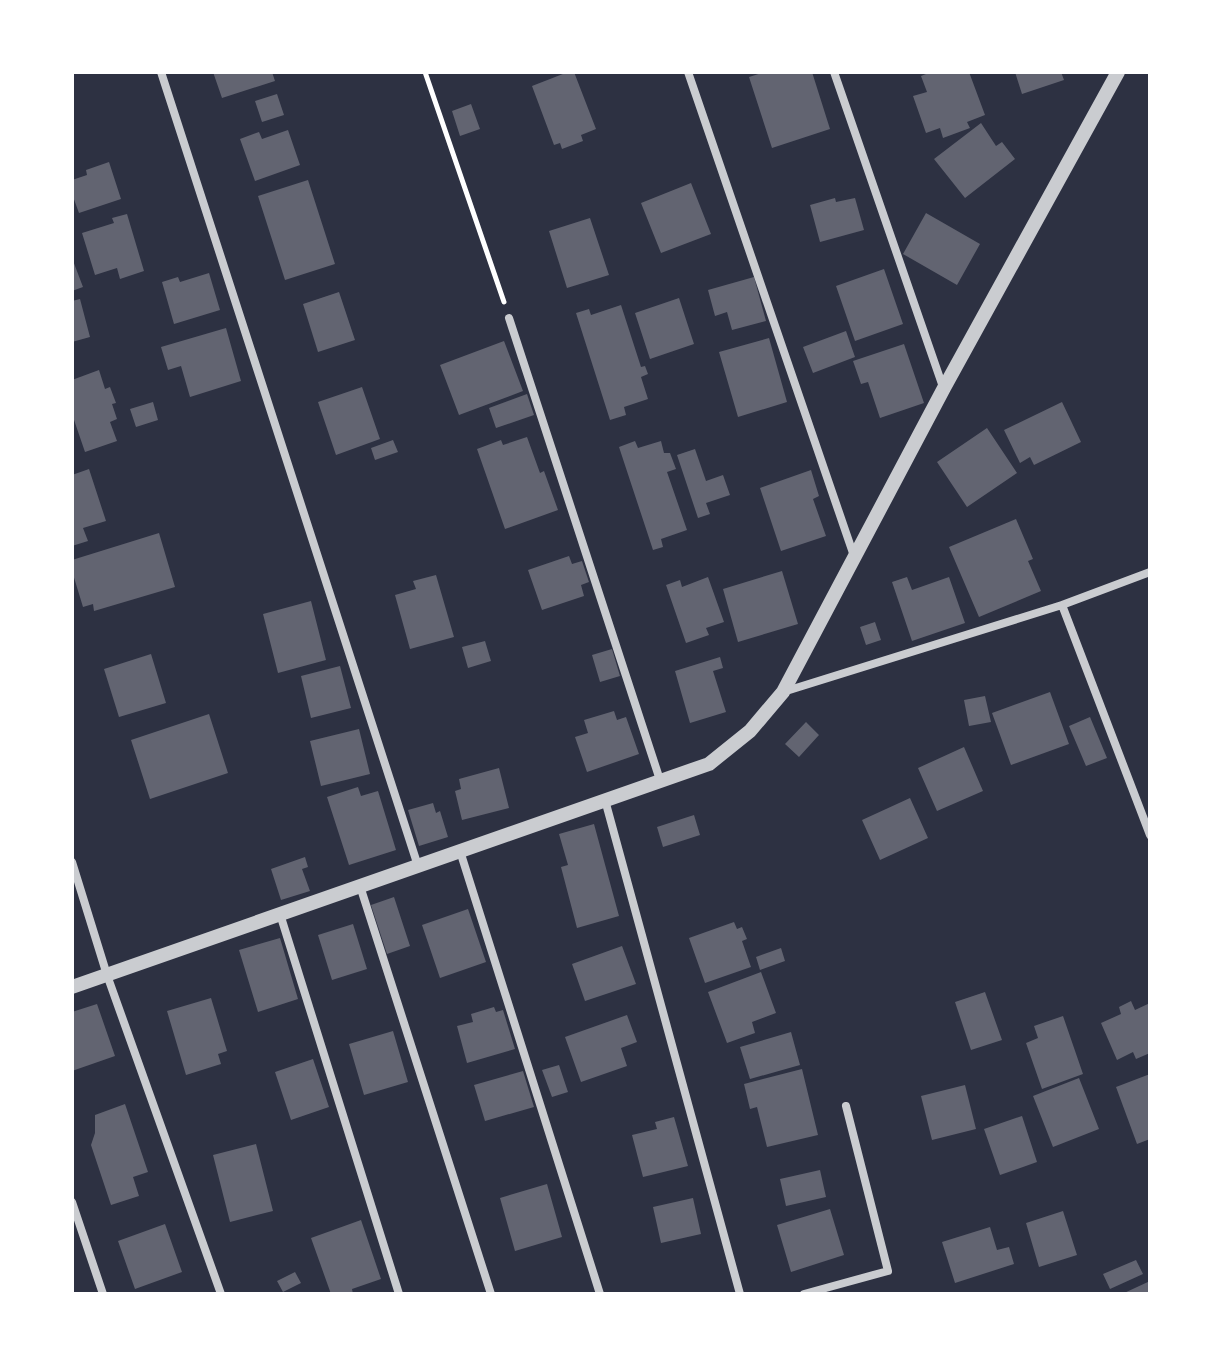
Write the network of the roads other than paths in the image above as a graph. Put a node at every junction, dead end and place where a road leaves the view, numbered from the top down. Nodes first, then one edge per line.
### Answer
1 (161, 72) edge
2 (688, 72) edge
3 (834, 72) edge
4 (1118, 72) edge
5 (509, 318) road end
6 (944, 388) junction
7 (854, 557) junction
8 (1150, 572) edge
9 (1062, 605) junction
10 (783, 692) junction
11 (660, 780) junction
12 (605, 800) junction
13 (1150, 835) edge
14 (460, 851) junction
15 (72, 862) edge
16 (418, 866) junction
17 (360, 886) junction
18 (280, 914) junction
19 (107, 975) junction
20 (72, 987) edge
21 (846, 1106) dead end
22 (72, 1202) edge
23 (103, 1294) edge
24 (221, 1294) edge
25 (399, 1294) edge
26 (491, 1294) edge
27 (600, 1294) edge
28 (740, 1294) edge
29 (804, 1294) edge

1 - 16 street
2 - 7 street
3 - 6 street
4 - 6 street
5 - 11 street
6 - 7 street
7 - 10 street
8 - 9 street
9 - 10 street
9 - 13 street
10 - 11 street
11 - 12 street
12 - 14 street
12 - 28 street
14 - 16 street
14 - 27 street
15 - 19 street
16 - 17 street
17 - 18 street
17 - 26 street
18 - 19 street
18 - 25 street
19 - 20 street
19 - 24 street
21 - 29 street
22 - 23 street

